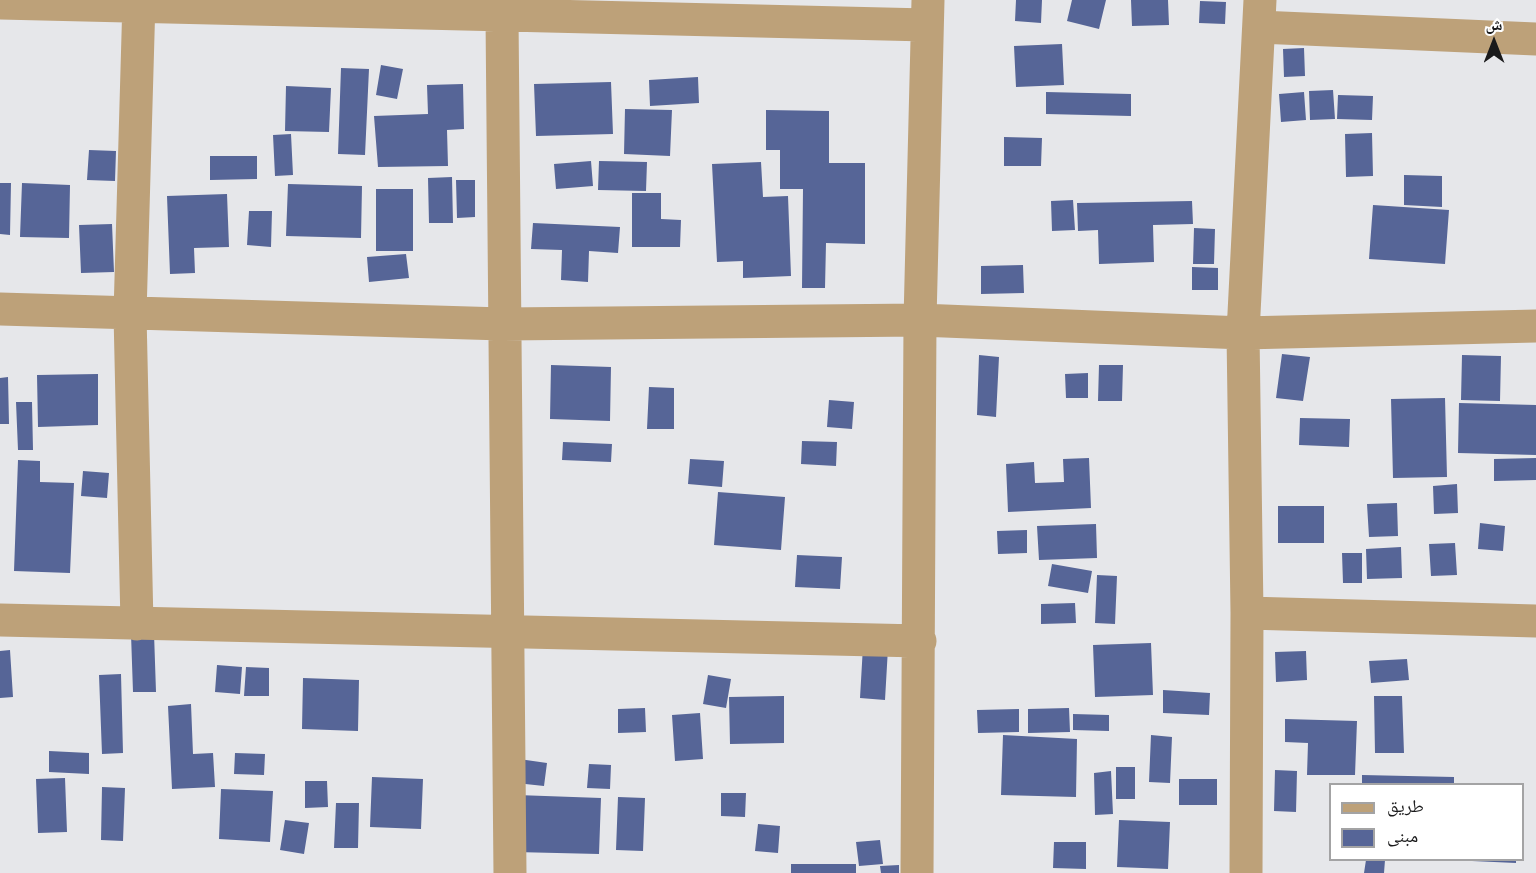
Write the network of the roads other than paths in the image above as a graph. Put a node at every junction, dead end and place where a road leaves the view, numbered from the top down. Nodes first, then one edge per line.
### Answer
1 (0, 3) edge
2 (139, 3) edge
3 (928, 12) edge
4 (1259, 14) edge
5 (502, 17) junction
6 (1536, 39) edge
7 (0, 309) edge
8 (130, 314) junction
9 (920, 320) junction
10 (503, 324) junction
11 (1536, 326) edge
12 (1243, 333) junction
13 (1247, 613) junction
14 (0, 620) edge
15 (1536, 621) edge
16 (137, 624) junction
17 (506, 634) junction
18 (920, 641) junction
19 (510, 873) edge
20 (918, 873) edge
21 (1246, 873) edge

1 - 2 street
2 - 5 street
2 - 8 street
3 - 5 street
3 - 9 street
4 - 6 street
4 - 12 street
5 - 10 street
7 - 8 street
8 - 10 street
8 - 16 street
9 - 10 street
9 - 12 street
9 - 18 street
10 - 17 street
11 - 12 street
12 - 13 street
13 - 15 street
13 - 21 street
14 - 16 street
16 - 17 street
17 - 18 street
17 - 19 street
18 - 20 street

